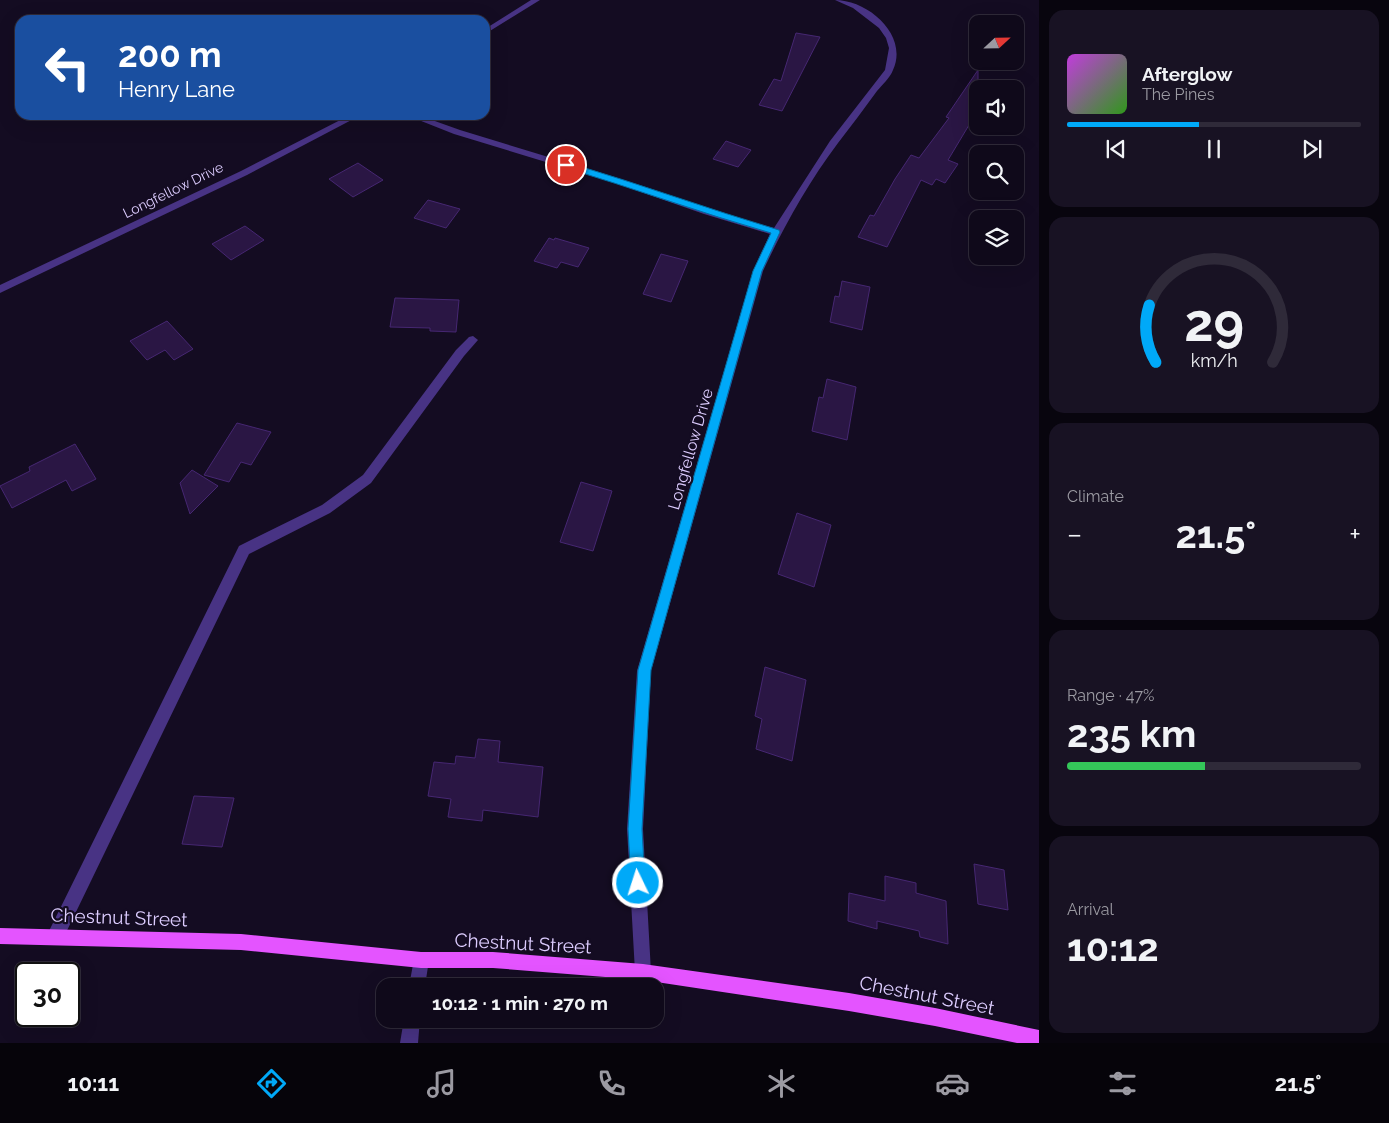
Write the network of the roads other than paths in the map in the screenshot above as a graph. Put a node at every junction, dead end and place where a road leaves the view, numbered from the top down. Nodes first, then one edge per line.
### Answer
1 (536, 0) edge
2 (839, 0) edge
3 (490, 29) edge
4 (347, 120) edge
5 (424, 120) edge
6 (776, 232) junction
7 (0, 289) edge
8 (473, 340) dead end
9 (0, 936) edge
10 (55, 937) junction
11 (421, 960) junction
12 (644, 972) junction
13 (418, 978) edge
14 (411, 1028) edge
15 (1039, 1039) edge
16 (409, 1043) edge

1 - 3 street
2 - 6 street, Longfellow Drive
4 - 7 street, Longfellow Drive
5 - 6 street
6 - 12 street, Longfellow Drive
8 - 10 street
9 - 10 main road, Chestnut Street
10 - 11 main road, Chestnut Street
11 - 12 main road, Chestnut Street
11 - 13 street
12 - 15 main road, Chestnut Street
14 - 16 street

